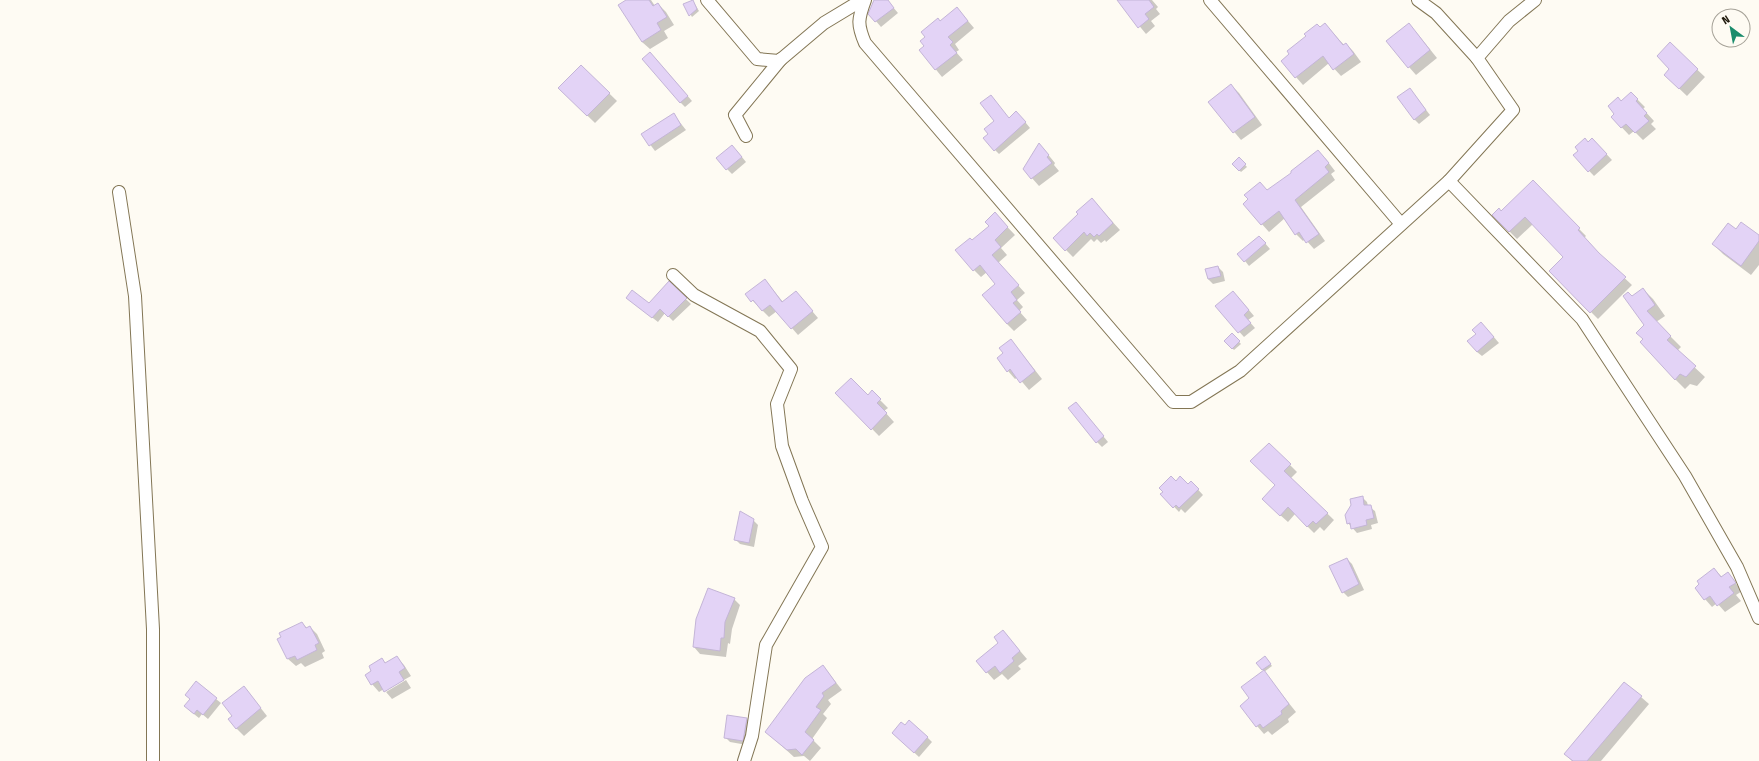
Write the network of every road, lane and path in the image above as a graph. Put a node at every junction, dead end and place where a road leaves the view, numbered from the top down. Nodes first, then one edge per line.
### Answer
1 (707, 0) edge
2 (862, 0) edge
3 (866, 0) edge
4 (1210, 0) edge
5 (1418, 0) edge
6 (1535, 0) edge
7 (1477, 58) junction
8 (781, 59) junction
9 (746, 136) dead end
10 (1449, 181) junction
11 (119, 192) dead end
12 (1401, 224) junction
13 (673, 275) dead end
14 (1759, 618) edge
15 (153, 761) edge
16 (744, 761) edge

1 - 8 street
2 - 8 street
3 - 12 street
4 - 12 street
5 - 7 street
6 - 7 street
7 - 10 street
8 - 9 street
10 - 12 street
10 - 14 street
11 - 15 street
13 - 16 street

